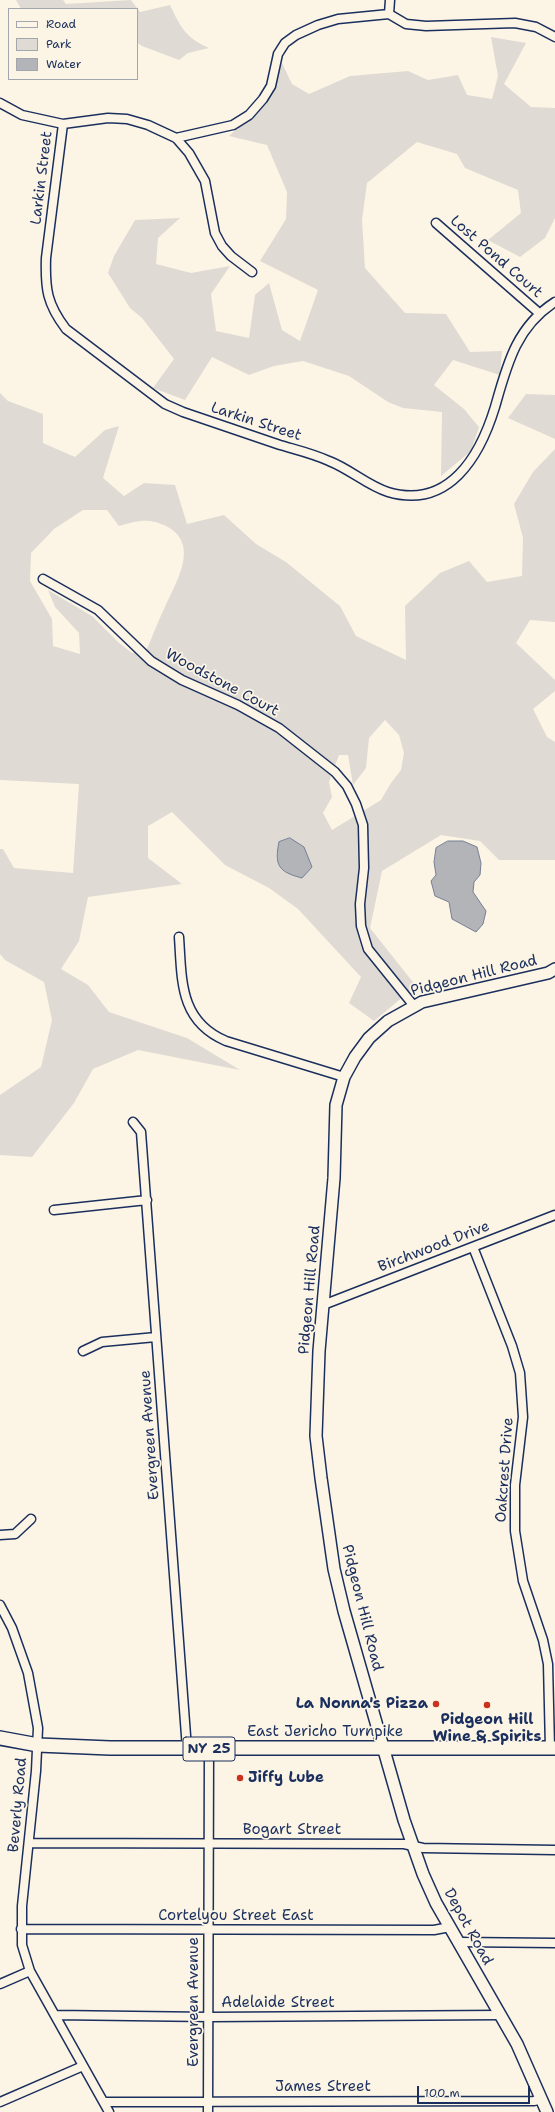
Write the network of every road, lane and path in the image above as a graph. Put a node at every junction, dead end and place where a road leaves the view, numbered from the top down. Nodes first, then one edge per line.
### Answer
1 (390, 0) edge
2 (389, 14) junction
3 (555, 37) edge
4 (0, 103) edge
5 (63, 124) junction
6 (176, 138) junction
7 (436, 223) dead end
8 (252, 272) dead end
9 (555, 302) edge
10 (539, 313) junction
11 (43, 578) dead end
12 (179, 937) dead end
13 (555, 969) edge
14 (414, 1006) junction
15 (344, 1077) junction
16 (133, 1122) dead end
17 (147, 1200) junction
18 (54, 1210) dead end
19 (555, 1215) edge
20 (473, 1247) junction
21 (323, 1305) junction
22 (156, 1337) junction
23 (83, 1352) dead end
24 (31, 1519) dead end
25 (0, 1535) edge
26 (0, 1605) edge
27 (552, 1663) edge
28 (0, 1738) edge
29 (38, 1744) junction
30 (383, 1747) junction
31 (552, 1748) edge
32 (187, 1749) junction
33 (209, 1749) junction
34 (29, 1843) junction
35 (210, 1844) junction
36 (413, 1846) junction
37 (555, 1850) edge
38 (450, 1927) junction
39 (21, 1930) junction
40 (208, 1930) junction
41 (458, 1942) junction
42 (555, 1943) edge
43 (30, 1971) junction
44 (0, 1984) edge
45 (55, 2015) junction
46 (501, 2015) junction
47 (210, 2017) junction
48 (83, 2066) junction
49 (542, 2099) junction
50 (208, 2100) junction
51 (0, 2102) edge
52 (104, 2102) junction
53 (109, 2112) edge
54 (208, 2112) edge
55 (547, 2112) edge

1 - 2 street
2 - 3 street
2 - 6 street
4 - 5 street
5 - 6 street
5 - 10 street, Larkin Street
6 - 8 street
7 - 10 street, Lost Pond Court
9 - 10 street, Larkin Street
11 - 14 street, Woodstone Court
12 - 15 street
13 - 14 street, Pidgeon Hill Road
14 - 15 street, Pidgeon Hill Road
15 - 21 street, Pidgeon Hill Road
16 - 17 street, Evergreen Avenue
17 - 18 street
17 - 22 street, Evergreen Avenue
19 - 20 street, Birchwood Drive
20 - 21 street, Birchwood Drive
20 - 27 street, Oakcrest Drive
21 - 30 street, Pidgeon Hill Road
22 - 23 street
22 - 32 street, Evergreen Avenue
24 - 25 street
26 - 29 street, Beverly Road
27 - 31 street, Oakcrest Drive
28 - 29 main road, East Jericho Turnpike / NY 25
29 - 32 main road, East Jericho Turnpike / NY 25
29 - 34 street, Beverly Road
30 - 31 main road, East Jericho Turnpike / NY 25
30 - 33 main road, East Jericho Turnpike / NY 25
30 - 36 street, Depot Road
32 - 33 main road, East Jericho Turnpike / NY 25
33 - 35 street, Evergreen Avenue
34 - 35 street, Bogart Street
34 - 39 street, Beverly Road
35 - 36 street, Bogart Street
35 - 40 street, Evergreen Avenue
36 - 37 street, Bogart Street
36 - 38 street, Depot Road
38 - 40 street, Cortelyou Street East
38 - 41 street, Depot Road
39 - 40 street, Cortelyou Street East
39 - 43 street, Beverly Road
40 - 47 street, Evergreen Avenue
41 - 42 street
41 - 46 street, Depot Road
43 - 44 street
43 - 45 street, Beverly Road
45 - 47 street, Adelaide Street
45 - 48 street, Beverly Road
46 - 47 street, Adelaide Street
46 - 49 street, Depot Road
47 - 50 street, Evergreen Avenue
48 - 51 street
48 - 52 street, Beverly Road
49 - 50 street, James Street
49 - 55 street, Depot Road
50 - 52 street, James Street
50 - 54 street, Evergreen Avenue
52 - 53 street, Beverly Road

